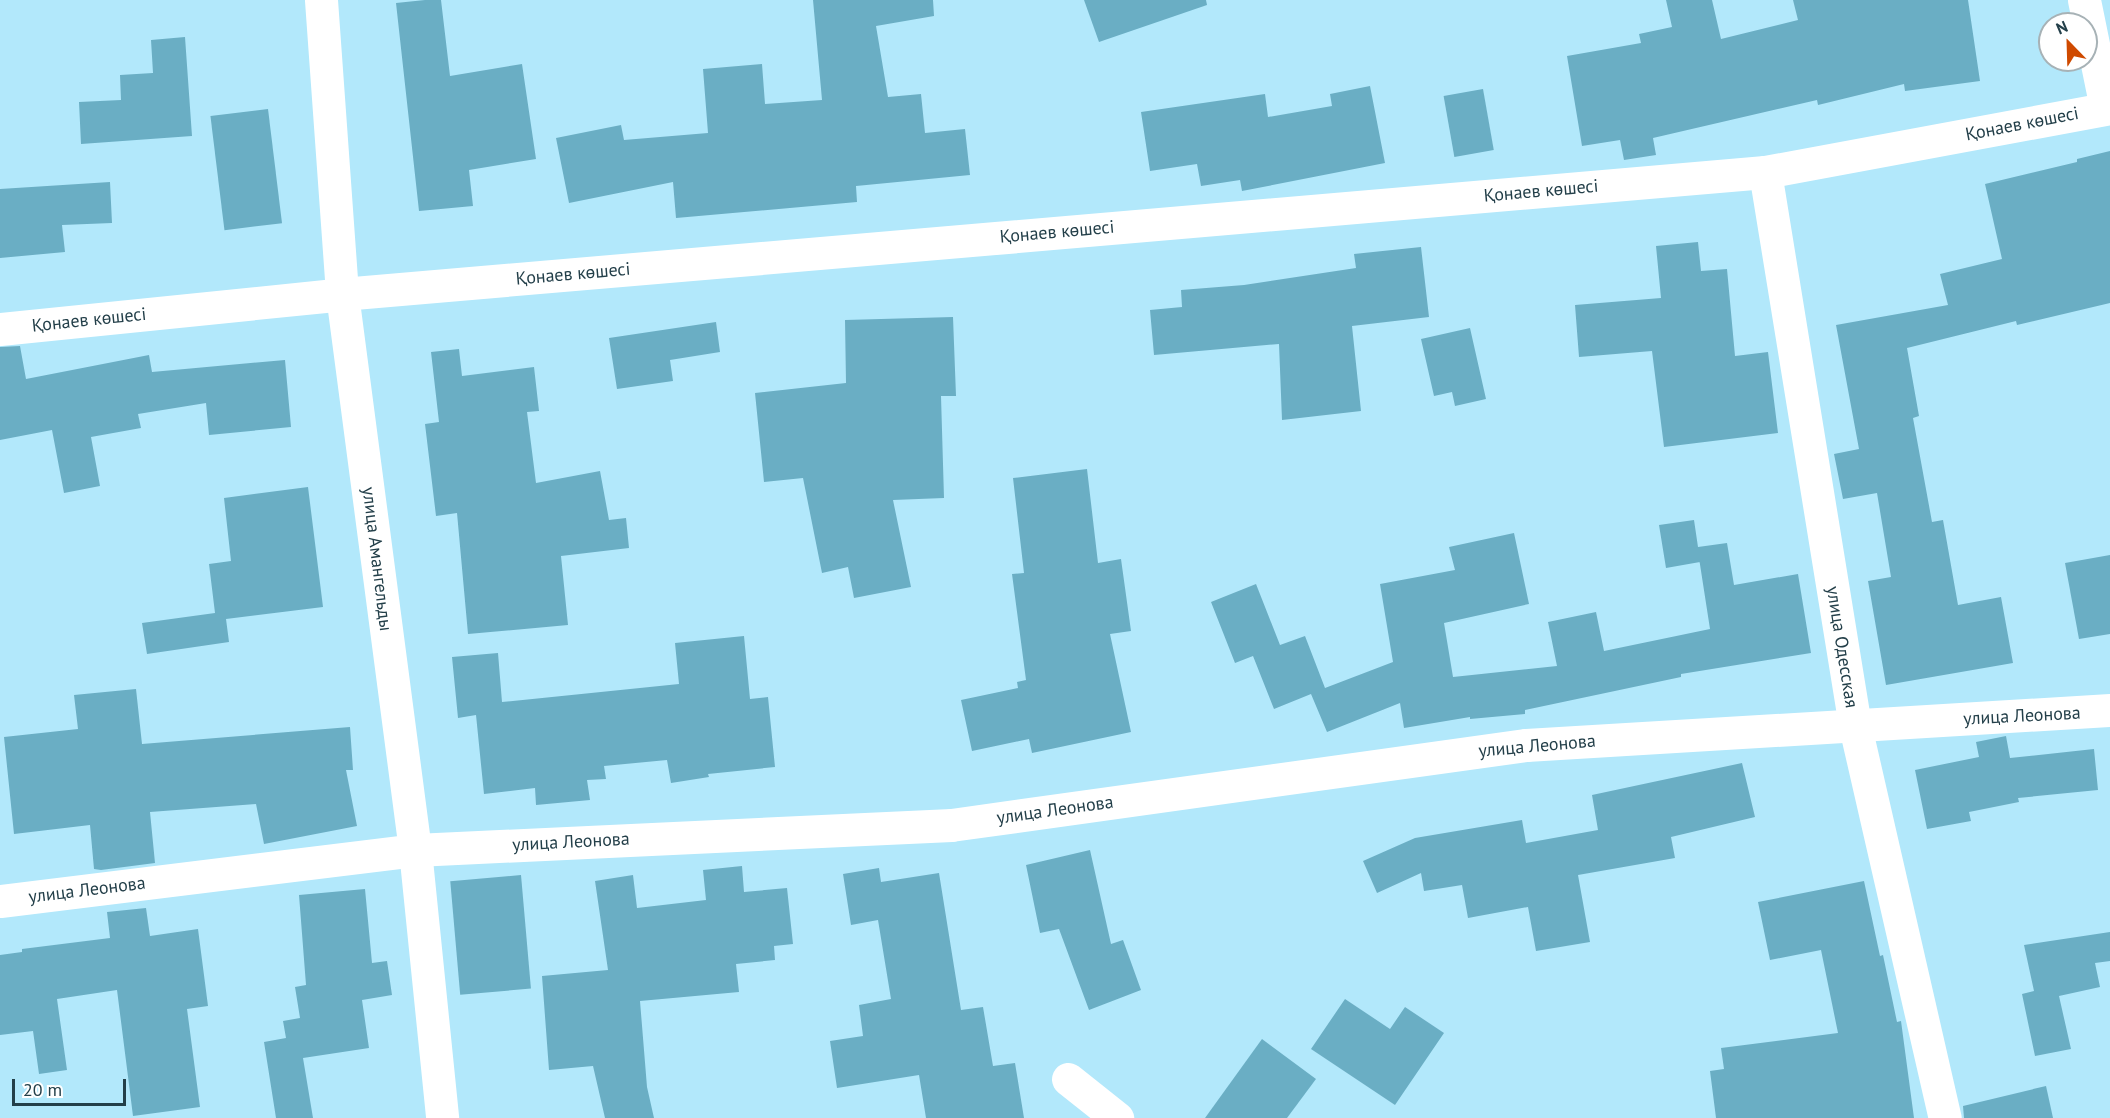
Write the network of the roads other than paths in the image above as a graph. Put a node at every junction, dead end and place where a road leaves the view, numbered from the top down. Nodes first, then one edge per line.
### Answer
1 (321, 0) edge
2 (2084, 0) edge
3 (2108, 108) edge
4 (1765, 172) junction
5 (342, 294) junction
6 (0, 329) edge
7 (2110, 710) edge
8 (1855, 726) junction
9 (415, 850) junction
10 (0, 901) edge
11 (1068, 1079) dead end
12 (442, 1118) edge
13 (1117, 1118) edge
14 (1945, 1118) edge

1 - 5 street, улица Амангельды
2 - 3 street
3 - 4 street, Қонаев көшесі
4 - 5 street, Қонаев көшесі
4 - 8 street, улица Одесская
5 - 6 street, Қонаев көшесі
5 - 9 street, улица Амангельды
7 - 8 street, улица Леонова
8 - 9 street, улица Леонова
8 - 14 street, улица Одесская
9 - 10 street, улица Леонова
9 - 12 street, улица Амангельды
11 - 13 street

